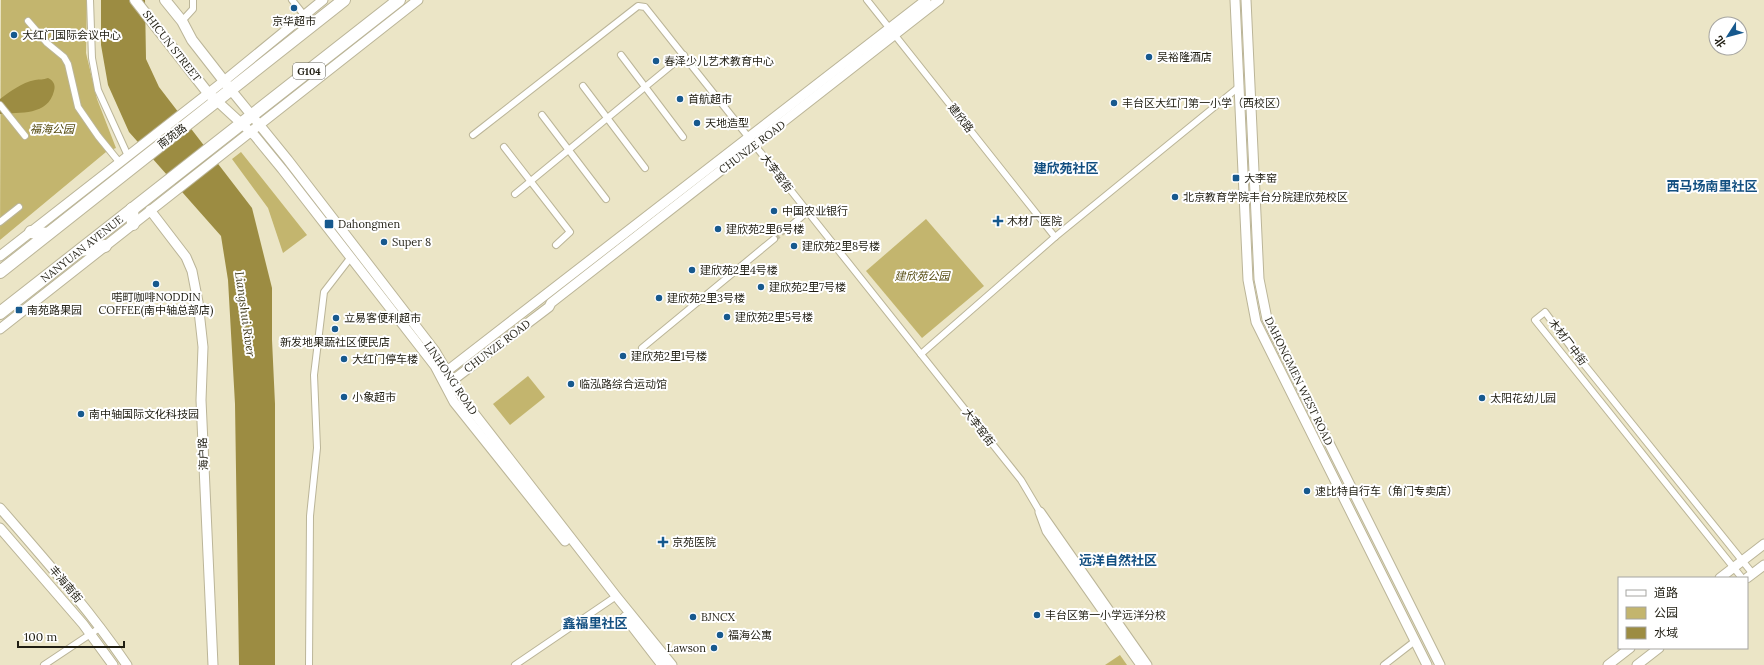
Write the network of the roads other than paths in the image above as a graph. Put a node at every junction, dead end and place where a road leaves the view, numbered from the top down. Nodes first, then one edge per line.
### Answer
1 (90, 0) edge
2 (135, 0) edge
3 (165, 0) edge
4 (193, 0) edge
5 (292, 0) edge
6 (323, 0) edge
7 (344, 0) edge
8 (399, 0) edge
9 (418, 0) edge
10 (867, 0) edge
11 (926, 0) edge
12 (939, 0) edge
13 (1235, 0) edge
14 (1246, 0) edge
15 (304, 15) junction
16 (28, 21) dead end
17 (182, 21) junction
18 (892, 32) junction
19 (621, 55) dead end
20 (684, 55) junction
21 (227, 85) junction
22 (583, 86) dead end
23 (1240, 86) junction
24 (646, 87) junction
25 (213, 97) junction
26 (0, 105) edge
27 (542, 115) dead end
28 (607, 118) junction
29 (255, 120) junction
30 (245, 128) junction
31 (473, 135) dead end
32 (25, 136) dead end
33 (683, 136) dead end
34 (752, 140) junction
35 (504, 147) dead end
36 (569, 150) junction
37 (140, 153) junction
38 (128, 156) junction
39 (120, 163) junction
40 (645, 168) dead end
41 (531, 181) junction
42 (167, 189) junction
43 (515, 194) dead end
44 (76, 197) junction
45 (606, 199) dead end
46 (19, 207) dead end
47 (132, 209) junction
48 (150, 210) junction
49 (74, 212) junction
50 (807, 212) junction
51 (0, 222) edge
52 (133, 224) junction
53 (793, 224) tunnel mouth
54 (31, 232) junction
55 (47, 234) junction
56 (1055, 237) junction
57 (774, 239) tunnel mouth
58 (556, 244) dead end
59 (105, 246) junction
60 (80, 250) junction
61 (0, 256) edge
62 (351, 257) junction
63 (0, 272) edge
64 (0, 313) edge
65 (0, 329) edge
66 (642, 348) dead end
67 (921, 354) junction
68 (448, 371) junction
69 (442, 380) junction
70 (453, 380) junction
71 (0, 508) edge
72 (1040, 512) junction
73 (0, 528) edge
74 (1764, 544) edge
75 (1742, 561) junction
76 (1764, 565) edge
77 (1734, 567) junction
78 (1750, 576) edge
79 (1721, 577) edge
80 (1741, 577) edge
81 (612, 599) junction
82 (101, 627) junction
83 (90, 634) junction
84 (1415, 641) junction
85 (1629, 649) edge
86 (1658, 649) edge
87 (44, 665) edge
88 (113, 665) edge
89 (127, 665) edge
90 (212, 665) edge
91 (309, 665) edge
92 (515, 665) edge
93 (662, 665) edge
94 (672, 665) edge
95 (1141, 665) edge
96 (1147, 665) edge
97 (1384, 665) edge
98 (1427, 665) edge
99 (1440, 665) edge
100 (1608, 665) edge
101 (1637, 665) edge

1 - 38 street
2 - 25 main road, SHICUN STREET
3 - 17 main road, SHICUN STREET
4 - 17 street
5 - 15 street
6 - 15 street
7 - 21 highway, 南苑路
8 - 29 highway, G104
9 - 29 street
10 - 18 street, 建欣路
11 - 18 street, CHUNZE ROAD
12 - 18 street, CHUNZE ROAD
13 - 23 street, DAHONGMEN WEST ROAD
14 - 99 street, DAHONGMEN WEST ROAD
15 - 21 street
16 - 39 street
17 - 21 main road, SHICUN STREET
18 - 34 street, CHUNZE ROAD
18 - 56 street, 建欣路
19 - 24 street
20 - 24 street
20 - 31 street, 大李窑街
20 - 34 street, 大李窑街
21 - 25 highway, 南苑路
21 - 29 street, LINHONG ROAD
22 - 28 street
23 - 56 street
23 - 84 street, DAHONGMEN WEST ROAD
24 - 28 street
24 - 33 street
25 - 30 street, LINHONG ROAD
25 - 37 highway, 南苑路
26 - 32 street
27 - 36 street
28 - 36 street
28 - 40 street
29 - 30 highway, G104
29 - 68 street, LINHONG ROAD
30 - 42 highway, G104
30 - 62 street, LINHONG ROAD
34 - 50 street, 大李窑街
34 - 68 street, CHUNZE ROAD
34 - 70 street, CHUNZE ROAD
35 - 41 street
36 - 41 street
36 - 45 street
37 - 38 street
37 - 49 highway, 南苑路
38 - 39 street
39 - 44 street
41 - 43 street
41 - 58 street
42 - 47 highway, NANYUAN AVENUE / G104
42 - 48 street
44 - 49 highway
44 - 54 street
46 - 51 street
47 - 52 highway
47 - 60 highway, NANYUAN AVENUE / G104
48 - 52 street
48 - 90 street, 海户路
49 - 55 highway, 南苑路
50 - 53 street
50 - 67 street, 大李窑街
52 - 59 street
54 - 55 highway
54 - 61 street
55 - 63 highway, 南苑路
56 - 67 street
57 - 66 street
59 - 60 highway
59 - 65 street
60 - 64 highway, NANYUAN AVENUE / G104
62 - 69 street, LINHONG ROAD
62 - 91 street
67 - 72 street, 大李窑街
68 - 69 street, CHUNZE ROAD
68 - 70 street, LINHONG ROAD
69 - 70 street, CHUNZE ROAD
69 - 81 street, LINHONG ROAD
70 - 94 street, LINHONG ROAD
71 - 82 street, 丰海南街
72 - 95 street, 大李窑街
72 - 96 street, 大李窑街
73 - 83 street, 丰海南街
74 - 75 street
75 - 77 street
75 - 77 street, 木材厂中街
75 - 78 street, 木材厂中街
76 - 78 street
77 - 79 street
77 - 80 street
81 - 92 street
81 - 93 street, LINHONG ROAD
82 - 83 street
82 - 89 street, 丰海南街
83 - 87 street
83 - 88 street, 丰海南街
84 - 97 street
84 - 98 street, DAHONGMEN WEST ROAD
85 - 100 street
86 - 101 street

